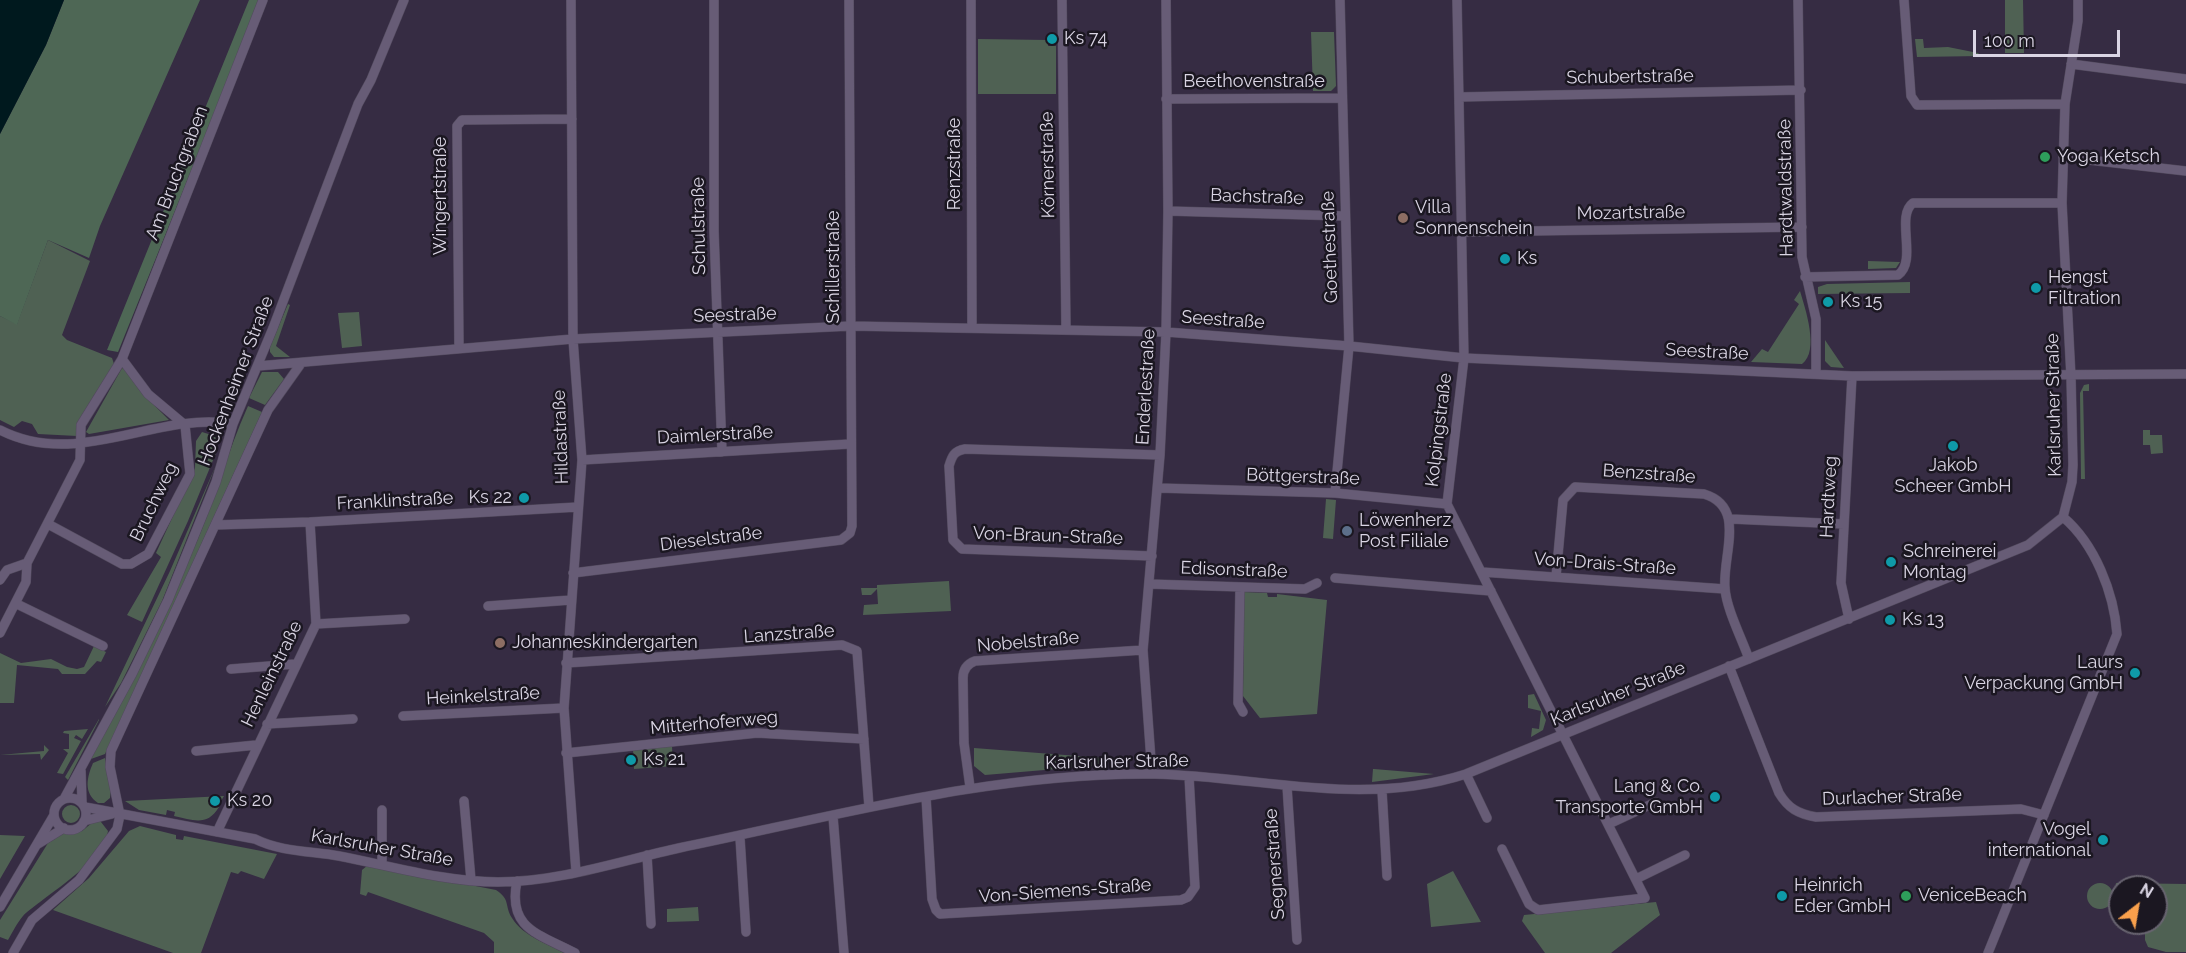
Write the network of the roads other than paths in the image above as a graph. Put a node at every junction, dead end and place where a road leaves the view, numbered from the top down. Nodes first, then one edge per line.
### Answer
1 (263, 0) edge
2 (404, 0) edge
3 (571, 0) edge
4 (714, 0) edge
5 (849, 0) edge
6 (971, 0) edge
7 (1062, 0) edge
8 (1166, 0) edge
9 (1340, 0) edge
10 (1457, 0) edge
11 (1798, 0) edge
12 (1904, 0) edge
13 (2078, 0) edge
14 (2071, 64) junction
15 (2186, 79) edge
16 (1801, 90) junction
17 (1459, 97) junction
18 (1342, 98) junction
19 (1166, 99) junction
20 (2065, 104) junction
21 (572, 119) junction
22 (2063, 157) junction
23 (2186, 171) edge
24 (2062, 203) junction
25 (1168, 211) junction
26 (1345, 216) junction
27 (1802, 227) junction
28 (1461, 232) junction
29 (1805, 278) junction
30 (851, 326) junction
31 (972, 328) junction
32 (1066, 329) junction
33 (717, 332) junction
34 (1166, 332) junction
35 (573, 339) junction
36 (1349, 346) junction
37 (459, 348) junction
38 (1464, 358) junction
39 (122, 359) junction
40 (300, 365) junction
41 (258, 366) junction
42 (1816, 374) junction
43 (2186, 374) edge
44 (1852, 376) junction
45 (2071, 377) junction
46 (233, 424) junction
47 (186, 425) junction
48 (0, 430) edge
49 (83, 443) junction
50 (850, 444) junction
51 (722, 452) junction
52 (1160, 455) junction
53 (582, 460) junction
54 (1158, 488) junction
55 (1335, 493) junction
56 (1447, 504) junction
57 (578, 507) junction
58 (2063, 517) junction
59 (1731, 519) junction
60 (310, 522) junction
61 (48, 524) junction
62 (1844, 524) junction
63 (215, 525) junction
64 (850, 533) joint
65 (1152, 556) junction
66 (27, 563) junction
67 (1482, 572) junction
68 (573, 573) junction
69 (1556, 577) junction
70 (1335, 578) dead end
71 (0, 580) edge
72 (1317, 583) dead end
73 (1149, 584) junction
74 (1240, 587) junction
75 (1725, 589) junction
76 (1491, 591) junction
77 (571, 600) junction
78 (17, 604) junction
79 (488, 606) dead end
80 (405, 619) dead end
81 (1850, 619) junction
82 (316, 624) junction
83 (0, 633) edge
84 (103, 646) dead end
85 (1143, 650) junction
86 (1749, 659) junction
87 (566, 663) junction
88 (296, 664) junction
89 (1729, 666) junction
90 (231, 669) dead end
91 (564, 708) junction
92 (1243, 712) dead end
93 (403, 716) dead end
94 (353, 719) dead end
95 (267, 724) junction
96 (1563, 734) junction
97 (864, 739) junction
98 (256, 746) junction
99 (196, 751) dead end
100 (566, 753) junction
101 (81, 766) junction
102 (1152, 774) junction
103 (1466, 774) junction
104 (1189, 776) junction
105 (1287, 786) junction
106 (970, 787) junction
107 (1382, 791) junction
108 (926, 797) junction
109 (64, 799) junction
110 (464, 801) dead end
111 (1656, 802) dead end
112 (83, 805) junction
113 (869, 807) junction
114 (382, 810) dead end
115 (117, 814) junction
116 (54, 815) junction
117 (2044, 815) junction
118 (832, 816) junction
119 (1487, 818) dead end
120 (84, 821) junction
121 (1609, 824) junction
122 (64, 828) junction
123 (217, 831) junction
124 (740, 837) junction
125 (38, 844) junction
126 (1502, 849) dead end
127 (647, 855) junction
128 (1685, 855) dead end
129 (382, 864) junction
130 (576, 872) junction
131 (1387, 876) dead end
132 (471, 879) junction
133 (1636, 879) junction
134 (517, 881) junction
135 (0, 907) edge
136 (651, 924) dead end
137 (746, 932) dead end
138 (1297, 940) dead end
139 (13, 953) edge
140 (574, 953) edge
141 (844, 953) edge
142 (1988, 953) edge

1 - 39 street, Am Bruchgraben
2 - 41 street, Hockenheimer Straße
3 - 21 street, Hildastraße
4 - 33 street, Schulstraße
5 - 30 street, Schillerstraße
6 - 31 street, Renzstraße
7 - 32 street, Körnerstraße
8 - 19 street, Enderlestraße
9 - 18 street, Goethestraße
10 - 17 street, Kolpingstraße
11 - 16 street, Hardtwaldstraße
12 - 20 street
13 - 14 street, Karlsruher Straße
14 - 15 street
14 - 20 street, Karlsruher Straße
16 - 17 street, Schubertstraße
16 - 27 street, Hardtwaldstraße
17 - 28 street, Kolpingstraße
18 - 19 street, Beethovenstraße
18 - 26 street, Goethestraße
19 - 25 street, Enderlestraße
20 - 22 street, Karlsruher Straße
21 - 35 street, Hildastraße
21 - 37 street, Wingertstraße
22 - 23 street
22 - 24 street, Karlsruher Straße
24 - 29 street
24 - 45 street, Karlsruher Straße
25 - 26 street, Bachstraße
25 - 34 street, Enderlestraße
26 - 36 street, Goethestraße
27 - 28 street, Mozartstraße
27 - 29 street, Hardtwaldstraße
28 - 38 street, Kolpingstraße
29 - 42 street, Hardtwaldstraße
30 - 31 street, Seestraße
30 - 33 street, Seestraße
30 - 50 street, Schillerstraße
31 - 32 street, Seestraße
32 - 34 street, Seestraße
33 - 35 street, Seestraße
33 - 51 street, Schulstraße
34 - 36 street, Seestraße
34 - 52 street, Enderlestraße
35 - 37 street, Seestraße
35 - 53 street, Hildastraße
36 - 38 street, Seestraße
36 - 55 street, Goethestraße
37 - 40 street, Seestraße
38 - 42 street, Seestraße
38 - 56 street, Kolpingstraße
39 - 47 street
39 - 49 street, Am Bruchgraben
40 - 41 street, Seestraße
40 - 63 street, Hockenheimer Straße
41 - 46 street, Hockenheimer Straße
42 - 44 street, Seestraße
43 - 45 street, Seestraße
44 - 45 street, Seestraße
44 - 62 street, Hardtweg
45 - 58 street, Karlsruher Straße
46 - 47 street
46 - 101 street, Hockenheimer Straße
47 - 49 street
47 - 61 street, Bruchweg
48 - 49 street
49 - 61 street, Am Bruchgraben
50 - 51 street, Daimlerstraße
50 - 64 street, Schillerstraße
51 - 53 street, Daimlerstraße
52 - 54 street, Enderlestraße
52 - 65 street, Von-Braun-Straße
53 - 57 street, Hildastraße
54 - 55 street, Böttgerstraße
54 - 65 street, Enderlestraße
55 - 56 street, Böttgerstraße
56 - 67 street, Kolpingstraße
57 - 60 street, Franklinstraße
57 - 68 street, Hildastraße
58 - 81 street, Karlsruher Straße
58 - 117 street
59 - 62 street
59 - 69 street, Benzstraße
59 - 75 street
60 - 63 street, Franklinstraße
60 - 82 street, Henleinstraße
61 - 66 street, Am Bruchgraben
62 - 81 street, Hardtweg
63 - 115 street, Hockenheimer Straße
64 - 68 street, Dieselstraße
65 - 73 street, Enderlestraße
66 - 71 street
66 - 78 street
67 - 69 street, Von-Drais-Straße
67 - 76 street, Kolpingstraße
68 - 77 street, Hildastraße
69 - 75 street, Von-Drais-Straße
70 - 76 street
72 - 74 street, Edisonstraße
73 - 74 street, Edisonstraße
73 - 85 street, Enderlestraße
74 - 92 street
75 - 86 street
76 - 96 street, Kolpingstraße
77 - 79 street
77 - 87 street, Hildastraße
78 - 83 street
78 - 84 street
80 - 82 street
81 - 86 street, Karlsruher Straße
82 - 88 street, Henleinstraße
85 - 102 street, Enderlestraße
85 - 106 street, Nobelstraße
86 - 89 street, Karlsruher Straße
87 - 91 street, Hildastraße
87 - 97 street, Lanzstraße
88 - 90 street
88 - 95 street, Henleinstraße
89 - 96 street, Karlsruher Straße
89 - 117 street, Durlacher Straße
91 - 93 street, Heinkelstraße
91 - 100 street, Hildastraße
94 - 95 street
95 - 98 street, Henleinstraße
96 - 103 street, Karlsruher Straße
96 - 121 street, Kolpingstraße
97 - 100 street, Mitterhoferweg
97 - 113 street, Lanzstraße
98 - 99 street
98 - 123 street, Henleinstraße
100 - 130 street, Hildastraße
101 - 109 street, Hockenheimer Straße
101 - 112 street
102 - 104 street, Karlsruher Straße
102 - 106 street, Karlsruher Straße
103 - 107 street, Karlsruher Straße
103 - 119 street
104 - 105 street, Karlsruher Straße
104 - 108 street, Von-Siemens-Straße
105 - 107 street, Karlsruher Straße
105 - 138 street, Segnerstraße
106 - 108 street, Karlsruher Straße
107 - 131 street
108 - 113 street, Karlsruher Straße
109 - 112 street
109 - 116 street
110 - 132 street
111 - 121 street
112 - 115 street, Karlsruher Straße
112 - 120 street
113 - 118 street, Karlsruher Straße
114 - 129 street
115 - 120 street, Karlsruher Straße
115 - 123 street, Karlsruher Straße
115 - 139 street
116 - 122 street
116 - 125 street
117 - 142 street
118 - 124 street, Karlsruher Straße
118 - 141 street
120 - 122 street
121 - 133 street, Kolpingstraße
122 - 125 street
123 - 129 street, Karlsruher Straße
124 - 127 street, Karlsruher Straße
124 - 137 street
125 - 135 street
126 - 133 street, Kolpingstraße
127 - 130 street, Karlsruher Straße
127 - 136 street
128 - 133 street
129 - 132 street, Karlsruher Straße
130 - 134 street, Karlsruher Straße
132 - 134 street, Karlsruher Straße
134 - 140 street

